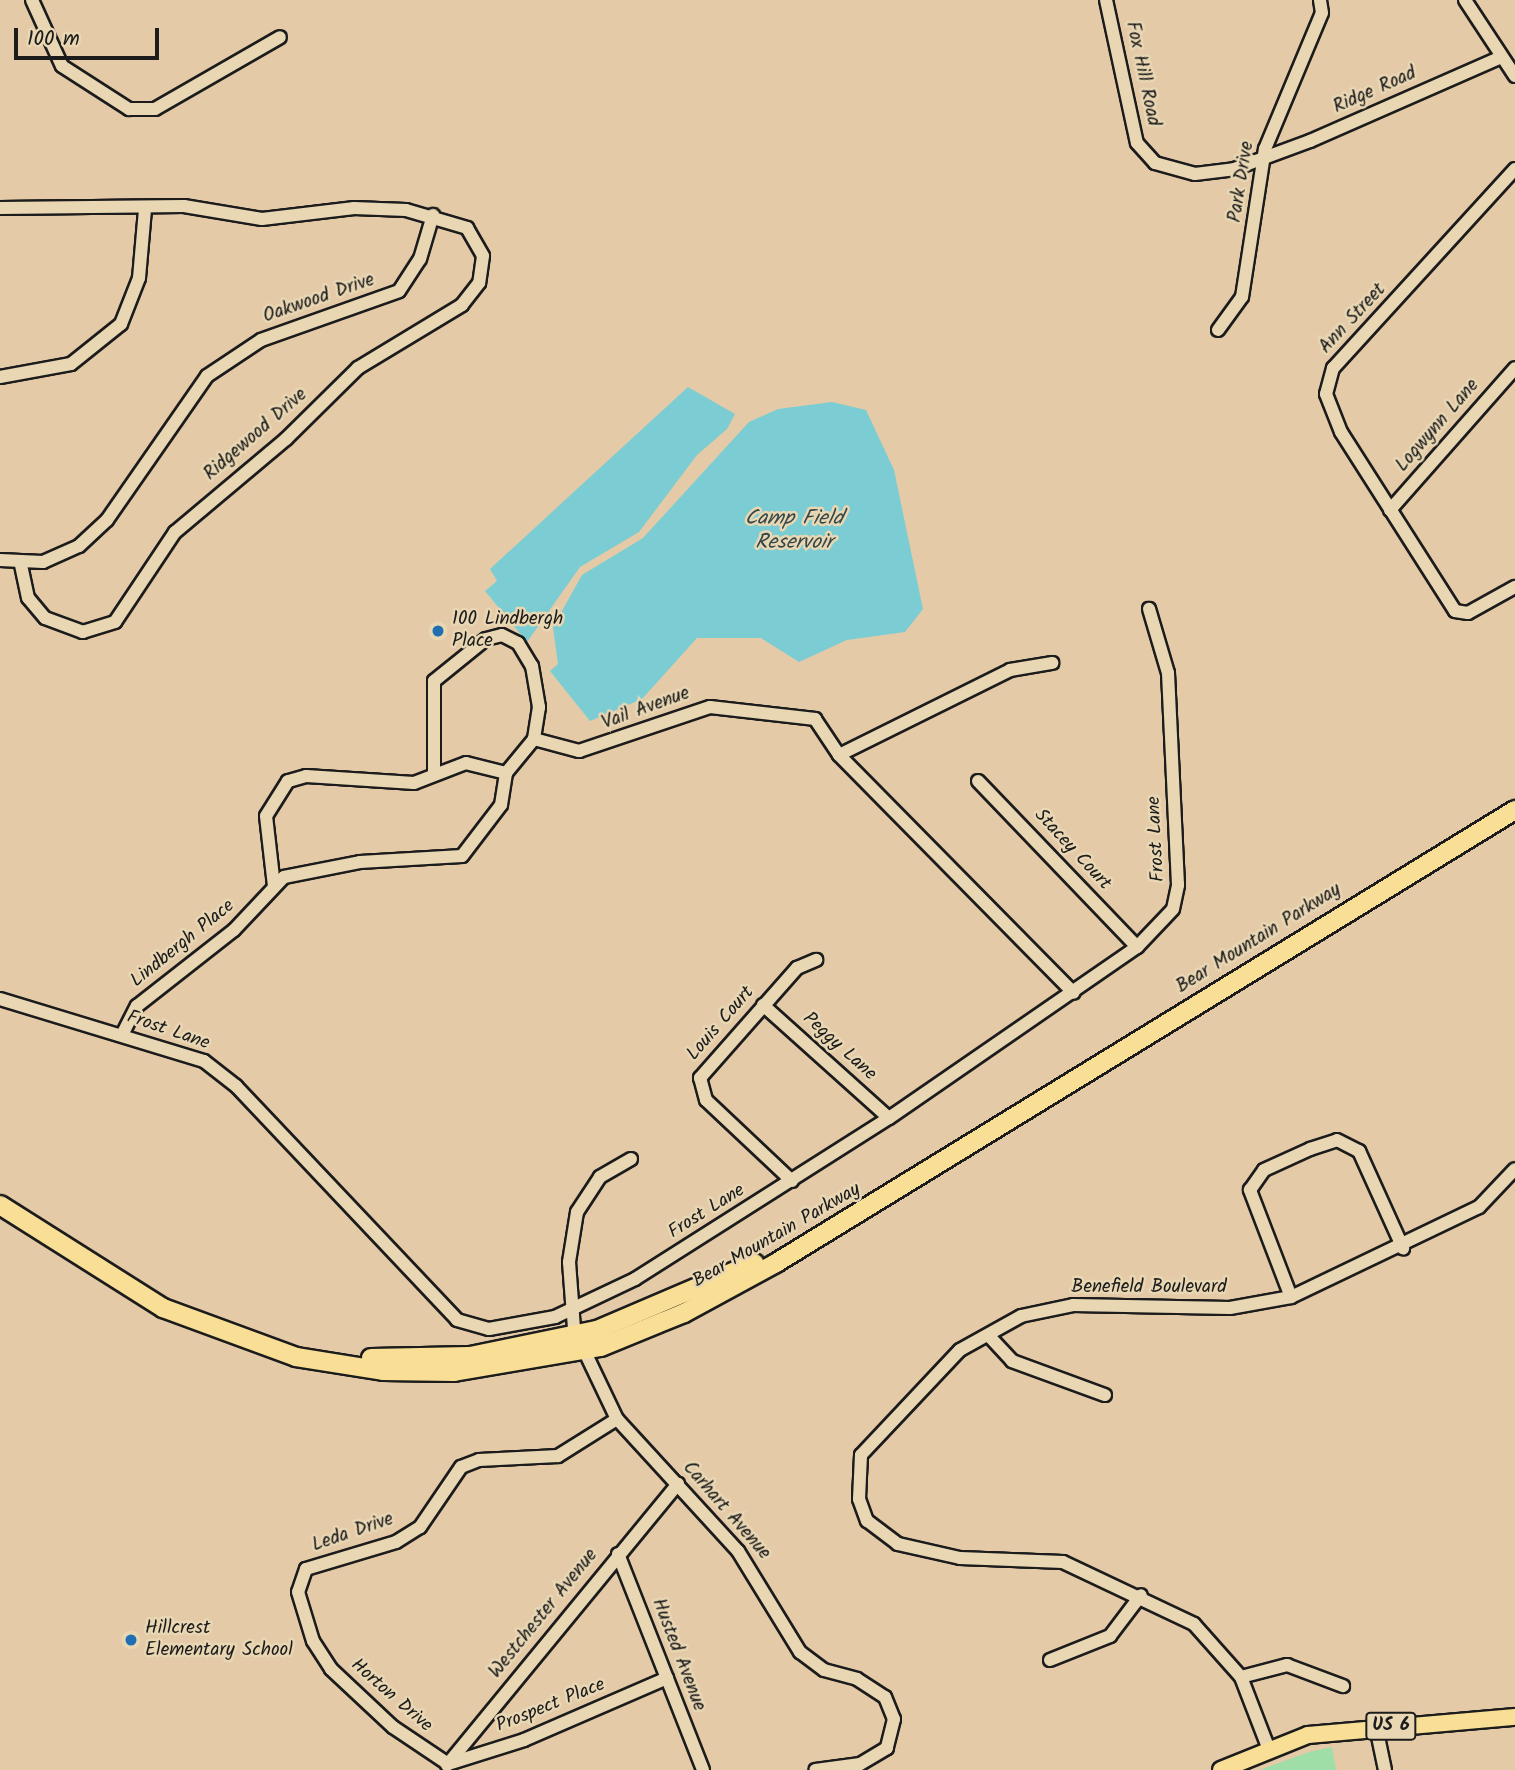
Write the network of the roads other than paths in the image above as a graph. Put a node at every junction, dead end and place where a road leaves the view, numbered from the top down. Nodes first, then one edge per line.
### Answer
1 (1106, 0) edge
2 (1328, 0) edge
3 (1465, 0) edge
4 (35, 1) edge
5 (1321, 6) edge
6 (280, 37) dead end
7 (1501, 57) junction
8 (1515, 76) edge
9 (1264, 158) junction
10 (1515, 169) edge
11 (0, 208) edge
12 (145, 209) junction
13 (432, 215) junction
14 (1218, 330) dead end
15 (1515, 368) edge
16 (0, 377) edge
17 (1390, 510) junction
18 (0, 560) edge
19 (21, 564) junction
20 (1515, 587) edge
21 (1149, 609) dead end
22 (1052, 663) dead end
23 (534, 738) junction
24 (839, 755) junction
25 (506, 773) junction
26 (434, 774) junction
27 (978, 781) dead end
28 (1515, 796) edge
29 (1515, 810) edge
30 (274, 886) junction
31 (1137, 947) junction
32 (816, 960) dead end
33 (1074, 993) junction
34 (0, 999) edge
35 (763, 1004) junction
36 (122, 1035) junction
37 (889, 1118) junction
38 (631, 1159) dead end
39 (1515, 1171) edge
40 (792, 1181) junction
41 (0, 1191) edge
42 (0, 1205) edge
43 (1403, 1248) junction
44 (1291, 1297) junction
45 (571, 1311) junction
46 (989, 1336) junction
47 (579, 1343) junction
48 (1105, 1395) dead end
49 (617, 1419) junction
50 (678, 1484) junction
51 (618, 1554) junction
52 (306, 1569) joint
53 (1141, 1595) junction
54 (1050, 1660) dead end
55 (1241, 1677) junction
56 (667, 1678) junction
57 (1343, 1686) dead end
58 (1515, 1717) edge
59 (1376, 1727) junction
60 (1268, 1747) junction
61 (446, 1767) edge
62 (703, 1770) edge
63 (815, 1770) edge
64 (1221, 1770) edge
65 (1385, 1770) edge

1 - 9 street, Fox Hill Road
2 - 5 street, Park Drive
3 - 7 street
4 - 6 street
5 - 9 street, Park Drive
7 - 8 street
7 - 9 street, Ridge Road
9 - 14 street, Park Drive
10 - 17 street, Ann Street
11 - 12 street
12 - 13 street
12 - 16 street
13 - 19 street, Oakwood Drive
13 - 19 street, Ridgewood Drive
15 - 17 street, Logwynn Lane
17 - 20 street, Ann Street
18 - 19 street, Oakwood Drive
21 - 31 street, Frost Lane
22 - 24 street
23 - 24 street, Vail Avenue
23 - 25 street
23 - 26 street
24 - 33 street, Vail Avenue
25 - 26 street
25 - 30 street, Lindbergh Place
26 - 30 street
27 - 31 street, Stacey Court
28 - 47 highway, Bear Mountain Parkway
29 - 47 highway, Bear Mountain Parkway
30 - 36 street, Lindbergh Place
31 - 33 street, Frost Lane
32 - 35 street, Louis Court
33 - 37 street, Frost Lane
34 - 36 street, Frost Lane
35 - 37 street, Peggy Lane
35 - 40 street, Louis Court
36 - 45 street, Frost Lane
37 - 40 street, Frost Lane
38 - 45 street, Carhart Avenue
39 - 43 street, Benefield Boulevard
40 - 45 street, Frost Lane
41 - 47 highway, Bear Mountain Parkway
42 - 47 highway, Bear Mountain Parkway
43 - 44 street, Benefield Boulevard
43 - 44 street
44 - 46 street, Benefield Boulevard
45 - 47 street, Carhart Avenue
46 - 48 street
46 - 53 street, Benefield Boulevard
47 - 49 street, Carhart Avenue
49 - 50 street, Carhart Avenue
49 - 52 street, Leda Drive
50 - 51 street, Westchester Avenue
50 - 63 street, Carhart Avenue
51 - 56 street, Husted Avenue
51 - 61 street, Westchester Avenue
52 - 61 street, Horton Drive
53 - 54 street
53 - 55 street, Benefield Boulevard
55 - 57 street
55 - 60 street, Benefield Boulevard
56 - 61 street, Prospect Place
56 - 62 street, Husted Avenue
58 - 59 main road, US 6
59 - 60 main road, US 6
59 - 65 street
60 - 64 main road, US 6

